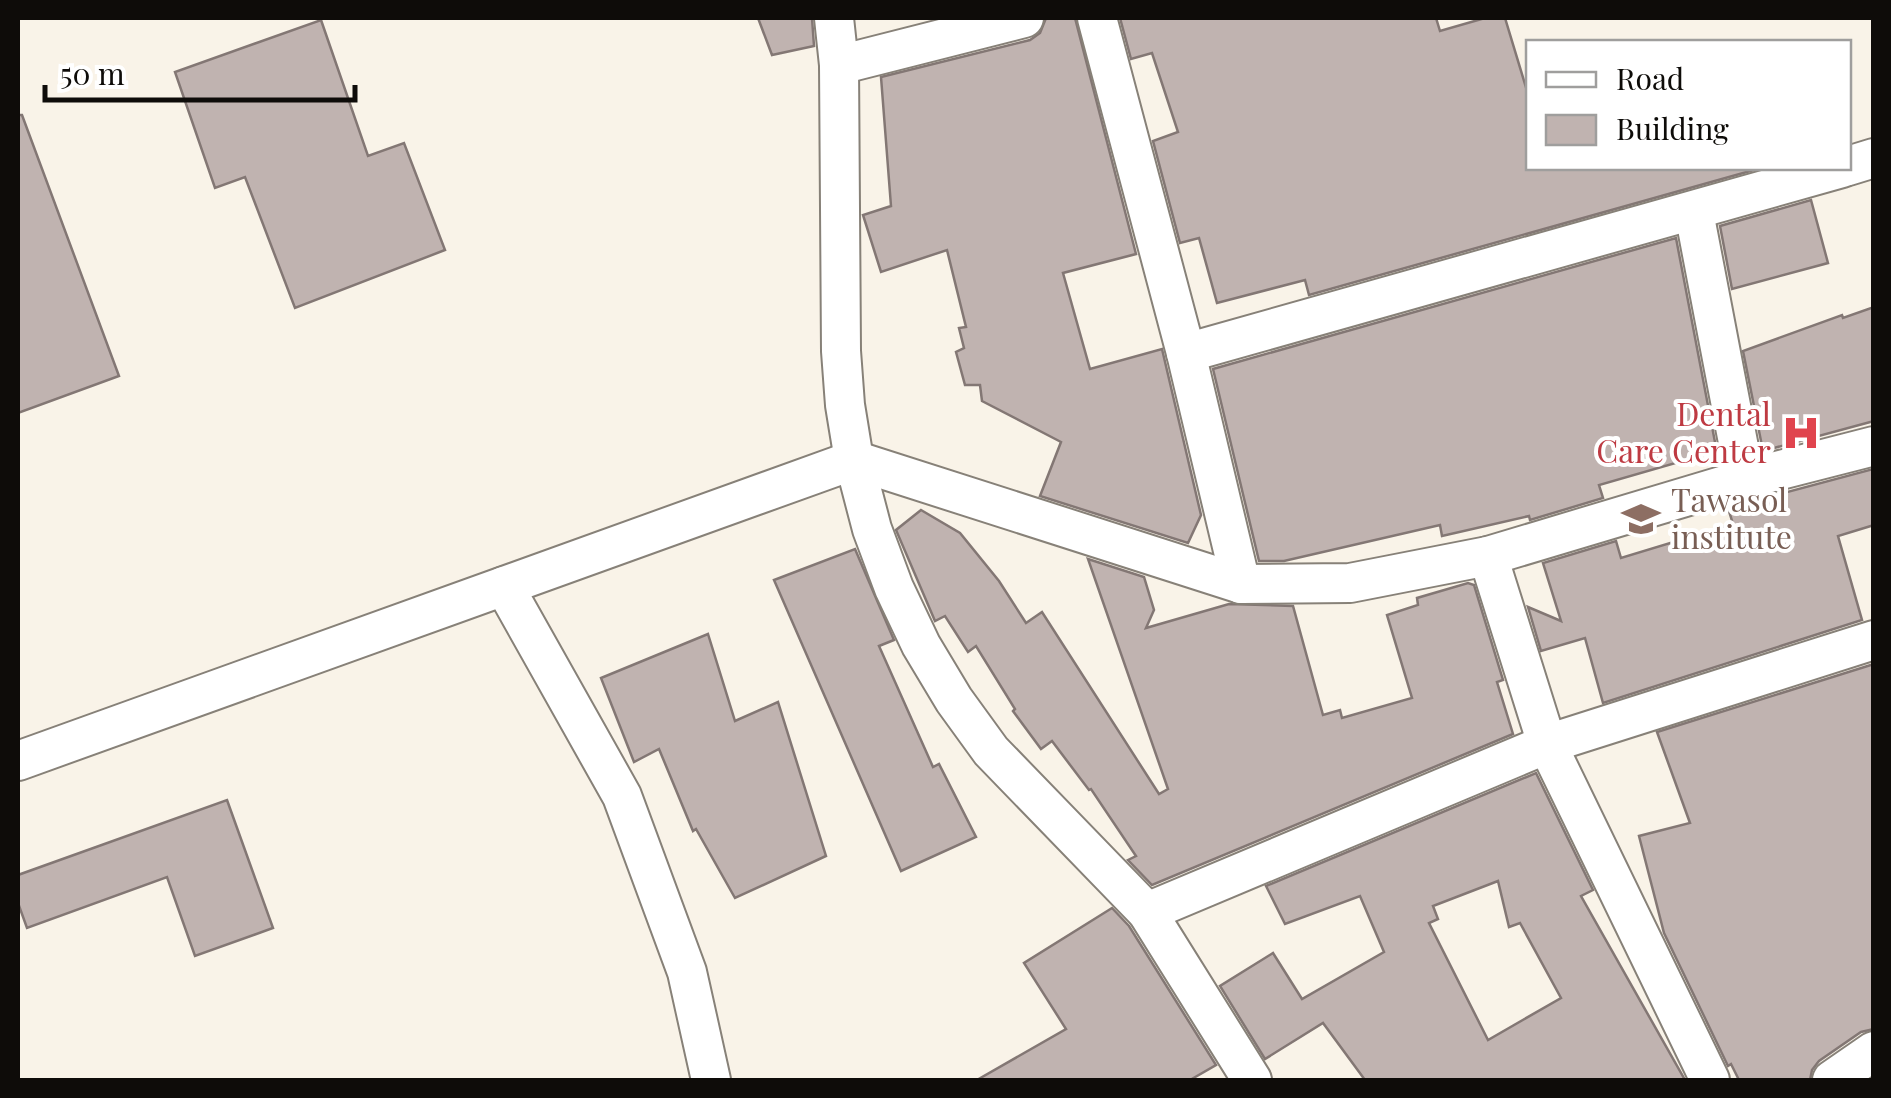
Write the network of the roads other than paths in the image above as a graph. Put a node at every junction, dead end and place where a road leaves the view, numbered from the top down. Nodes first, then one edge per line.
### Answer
1 (834, 18) edge
2 (1024, 18) edge
3 (1097, 18) edge
4 (840, 65) junction
5 (1835, 170) edge
6 (1694, 212) junction
7 (1186, 353) junction
8 (1874, 446) edge
9 (854, 460) junction
10 (1744, 479) junction
11 (1488, 556) junction
12 (1241, 584) junction
13 (504, 586) junction
14 (1874, 640) edge
15 (1547, 744) junction
16 (18, 761) edge
17 (1148, 912) junction
18 (1874, 1051) edge
19 (710, 1080) edge
20 (1252, 1080) edge
21 (1710, 1080) edge
22 (1832, 1080) edge

1 - 4 street
2 - 4 street
3 - 7 street
4 - 9 street
5 - 6 street
6 - 7 street
6 - 10 street
7 - 12 street
8 - 10 street
9 - 12 street
9 - 13 street
9 - 17 street
10 - 11 street
11 - 12 street
11 - 15 street
13 - 16 street
13 - 19 street
14 - 15 street
15 - 17 street
15 - 21 street
17 - 20 street
18 - 22 street

